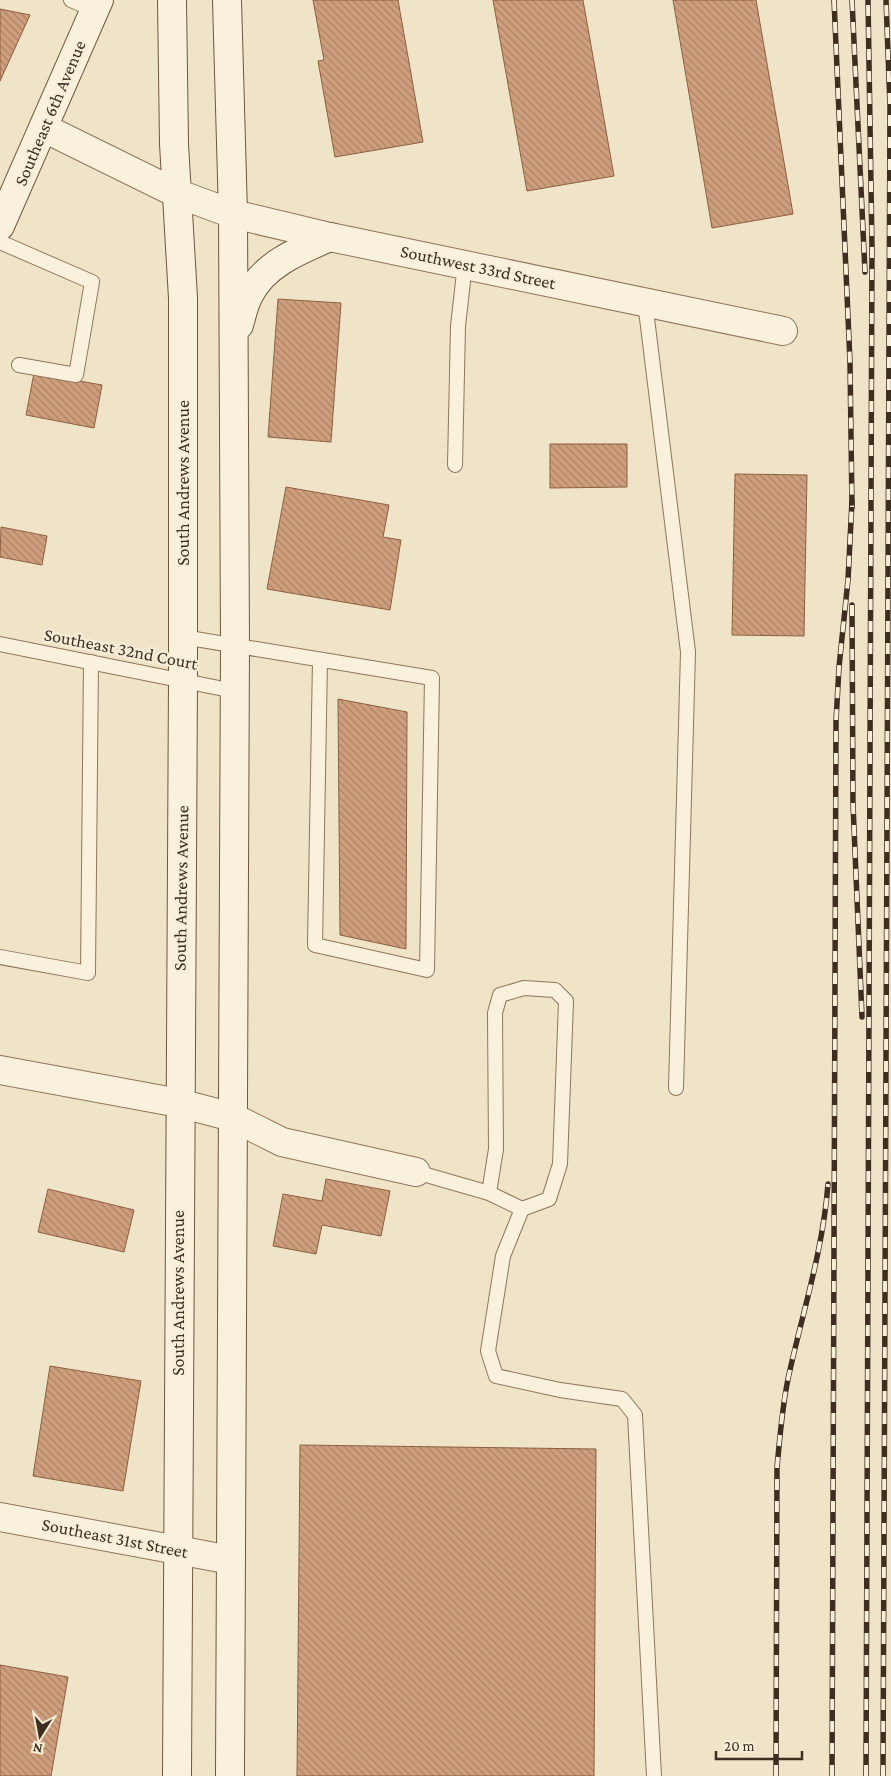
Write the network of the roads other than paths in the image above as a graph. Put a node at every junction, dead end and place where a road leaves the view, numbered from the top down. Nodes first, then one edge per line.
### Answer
1 (172, 0) edge
2 (227, 0) edge
3 (88, 3) edge
4 (44, 128) junction
5 (176, 193) junction
6 (6, 201) edge
7 (233, 214) junction
8 (0, 226) edge
9 (330, 237) junction
10 (0, 242) edge
11 (465, 264) junction
12 (645, 302) junction
13 (783, 331) dead end
14 (233, 343) junction
15 (19, 365) dead end
16 (455, 465) dead end
17 (183, 637) junction
18 (0, 644) edge
19 (235, 646) junction
20 (320, 660) junction
21 (91, 662) junction
22 (183, 681) junction
23 (234, 691) junction
24 (0, 957) edge
25 (0, 1070) edge
26 (676, 1088) dead end
27 (179, 1103) junction
28 (232, 1117) junction
29 (416, 1172) joint
30 (489, 1193) junction
31 (522, 1209) junction
32 (0, 1516) edge
33 (176, 1550) junction
34 (231, 1560) junction
35 (176, 1776) edge
36 (230, 1776) edge
37 (654, 1776) edge

1 - 5 street, South Andrews Avenue
2 - 7 street
3 - 4 street, Southeast 6th Avenue
4 - 5 street, Southwest 33rd Street
4 - 6 street, Southeast 6th Avenue
5 - 7 street, Southwest 33rd Street
5 - 17 street, South Andrews Avenue
6 - 8 street, Southeast 6th Avenue
7 - 9 street, Southwest 33rd Street
7 - 14 street
9 - 11 street, Southwest 33rd Street
9 - 14 street
10 - 15 lane
11 - 12 street, Southwest 33rd Street
11 - 16 lane
12 - 13 street, Southwest 33rd Street
12 - 26 lane
14 - 19 street
17 - 19 lane
17 - 22 street, South Andrews Avenue
18 - 21 lane, Southeast 32nd Court
19 - 20 lane
19 - 23 street
20 - 20 lane
21 - 22 lane, Southeast 32nd Court
21 - 24 lane
22 - 23 lane, Southeast 32nd Court
22 - 27 street, South Andrews Avenue
23 - 28 street
25 - 27 street
27 - 28 street
27 - 33 street, South Andrews Avenue
28 - 29 street
28 - 34 street
29 - 30 lane
30 - 31 lane
30 - 31 lane
31 - 37 lane
32 - 33 street, Southeast 31st Street
33 - 34 street, Southeast 31st Street
33 - 35 street, South Andrews Avenue
34 - 36 street

